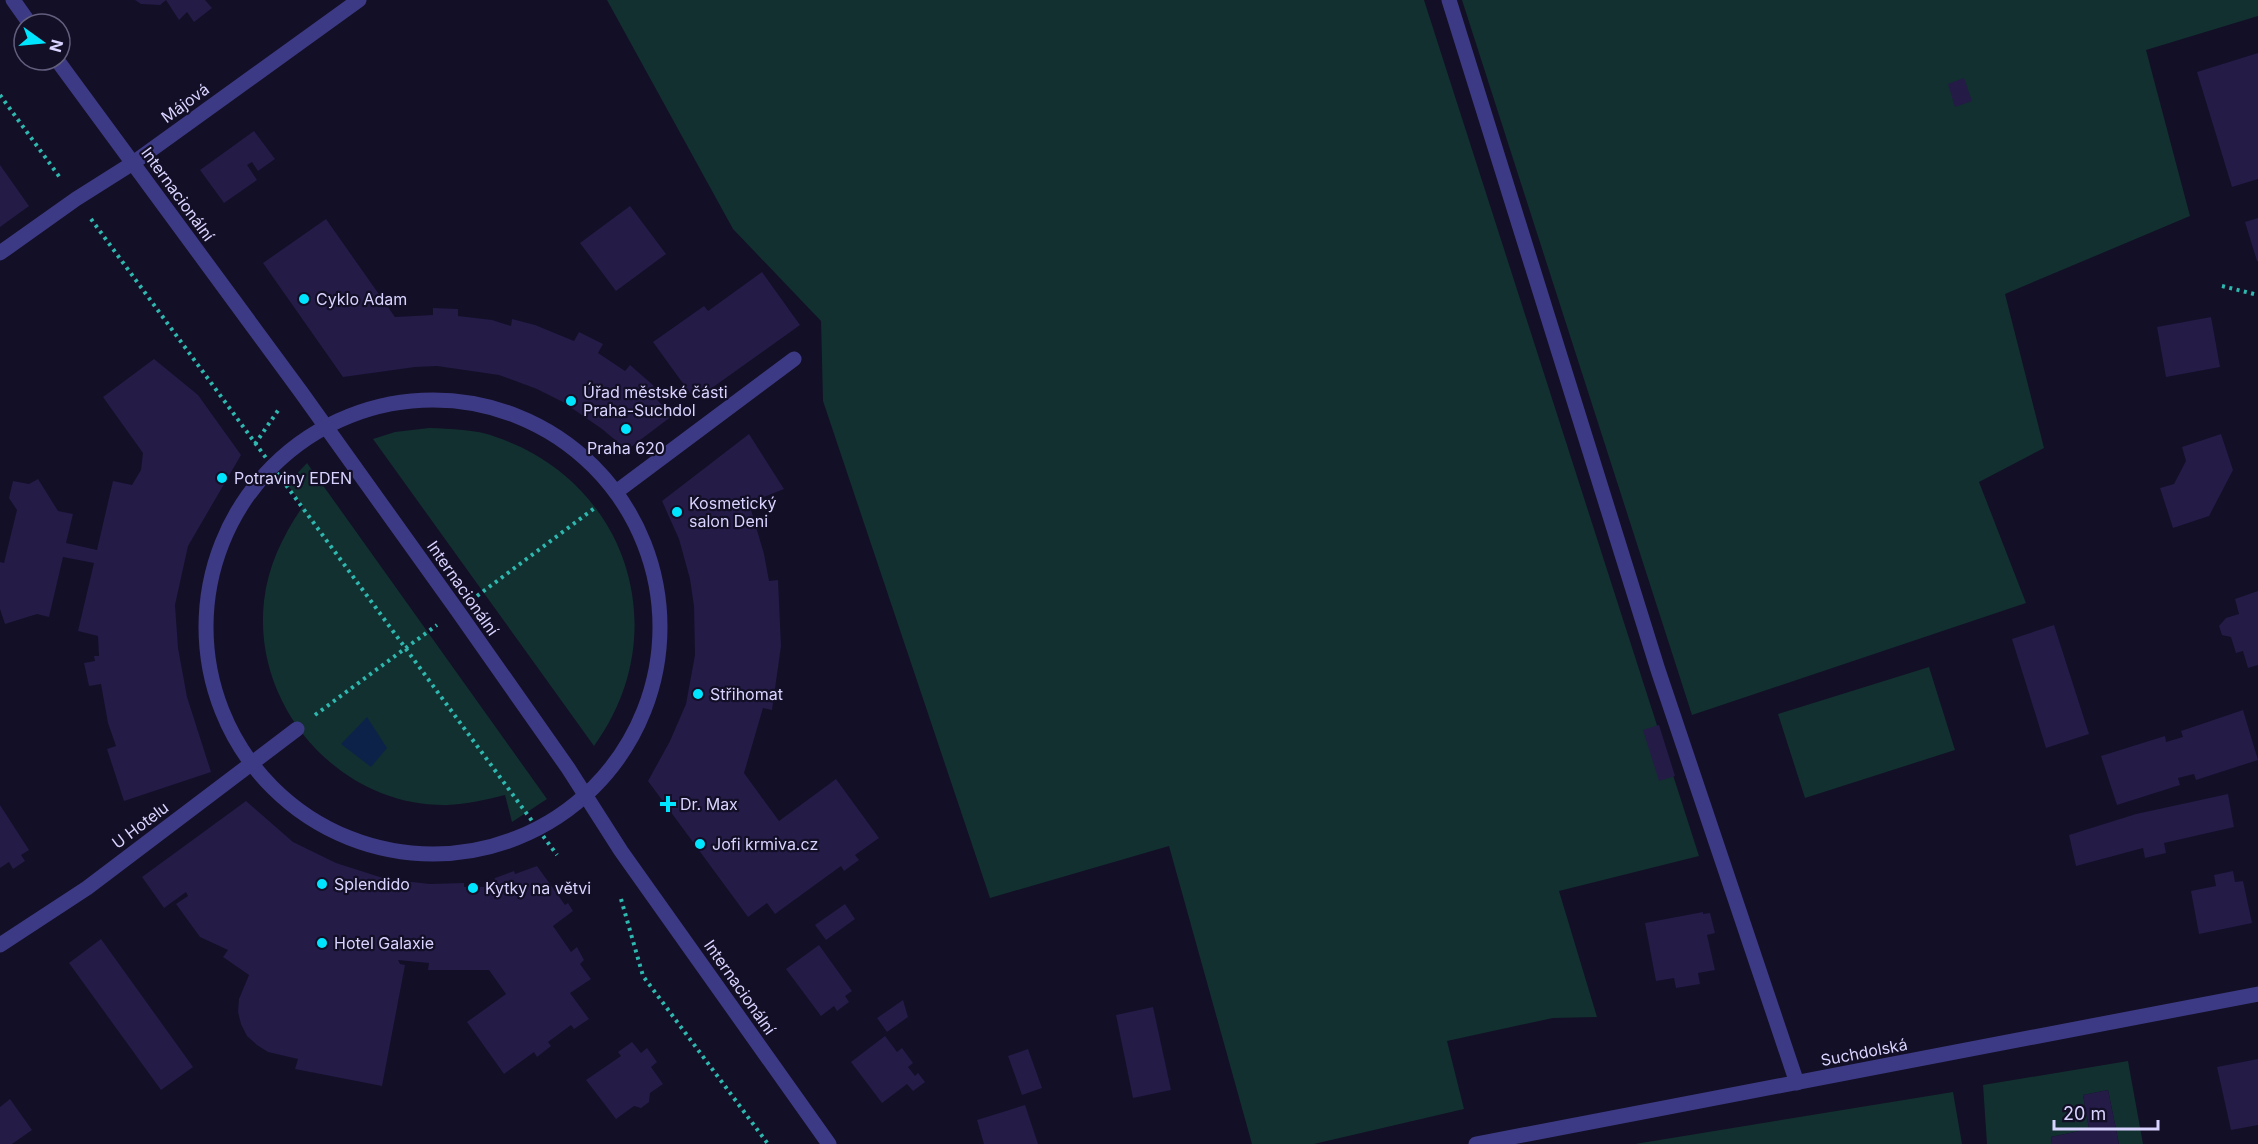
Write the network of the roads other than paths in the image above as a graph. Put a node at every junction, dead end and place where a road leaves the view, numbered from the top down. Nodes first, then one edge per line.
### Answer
1 (359, 0) edge
2 (1449, 0) edge
3 (66, 72) edge
4 (133, 163) junction
5 (0, 253) edge
6 (794, 359) dead end
7 (326, 427) junction
8 (616, 492) junction
9 (297, 729) dead end
10 (251, 763) junction
11 (586, 796) junction
12 (0, 945) edge
13 (2258, 994) edge
14 (1797, 1083) junction
15 (829, 1144) edge
16 (1476, 1144) edge

1 - 4 street, Májová
2 - 14 street
3 - 4 street, Internacionální
4 - 5 street, Májová
4 - 7 street, Internacionální
6 - 8 street
7 - 8 street
7 - 10 street
7 - 11 street, Internacionální
8 - 11 street
9 - 10 street, U Hotelu
10 - 11 street
10 - 12 street, U Hotelu
11 - 15 street, Internacionální
13 - 14 street, Suchdolská
14 - 16 street, Suchdolská

